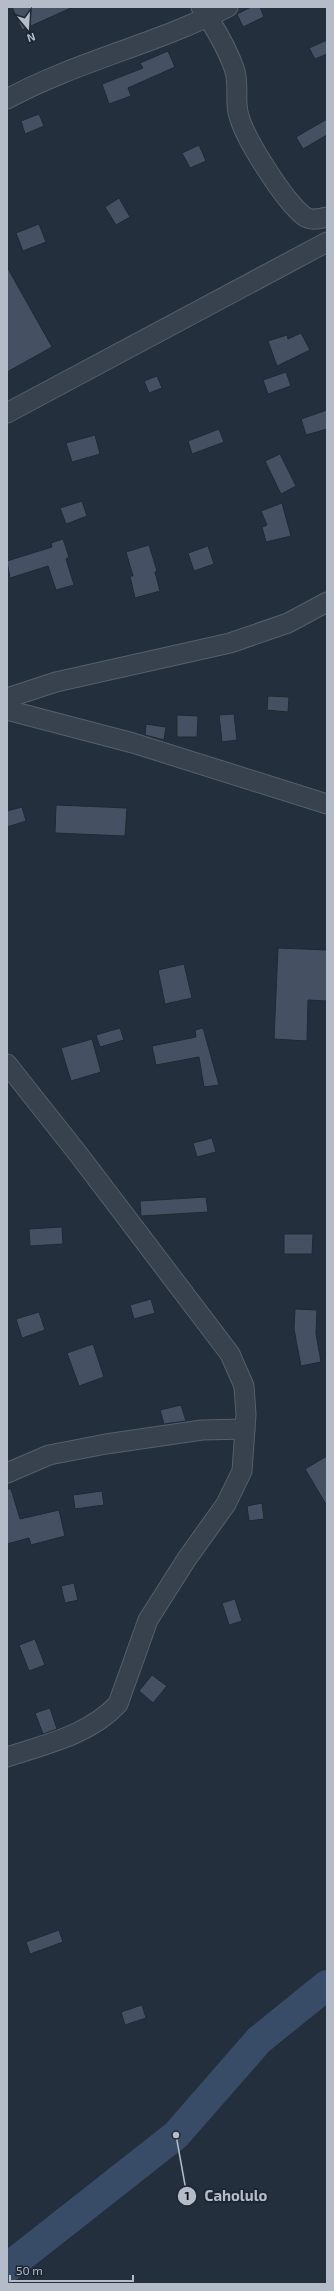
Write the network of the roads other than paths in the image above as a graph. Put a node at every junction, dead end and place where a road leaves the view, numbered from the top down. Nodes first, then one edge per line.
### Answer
1 (228, 7) edge
2 (204, 12) edge
3 (7, 100) edge
4 (327, 217) edge
5 (327, 242) edge
6 (7, 413) edge
7 (327, 602) edge
8 (7, 698) edge
9 (7, 710) edge
10 (327, 804) edge
11 (7, 1064) edge
12 (245, 1429) junction
13 (7, 1472) edge
14 (7, 1757) edge

1 - 2 street
2 - 3 street
2 - 4 street
5 - 6 street
7 - 8 street
9 - 10 street
11 - 12 street
12 - 13 street
12 - 14 street

